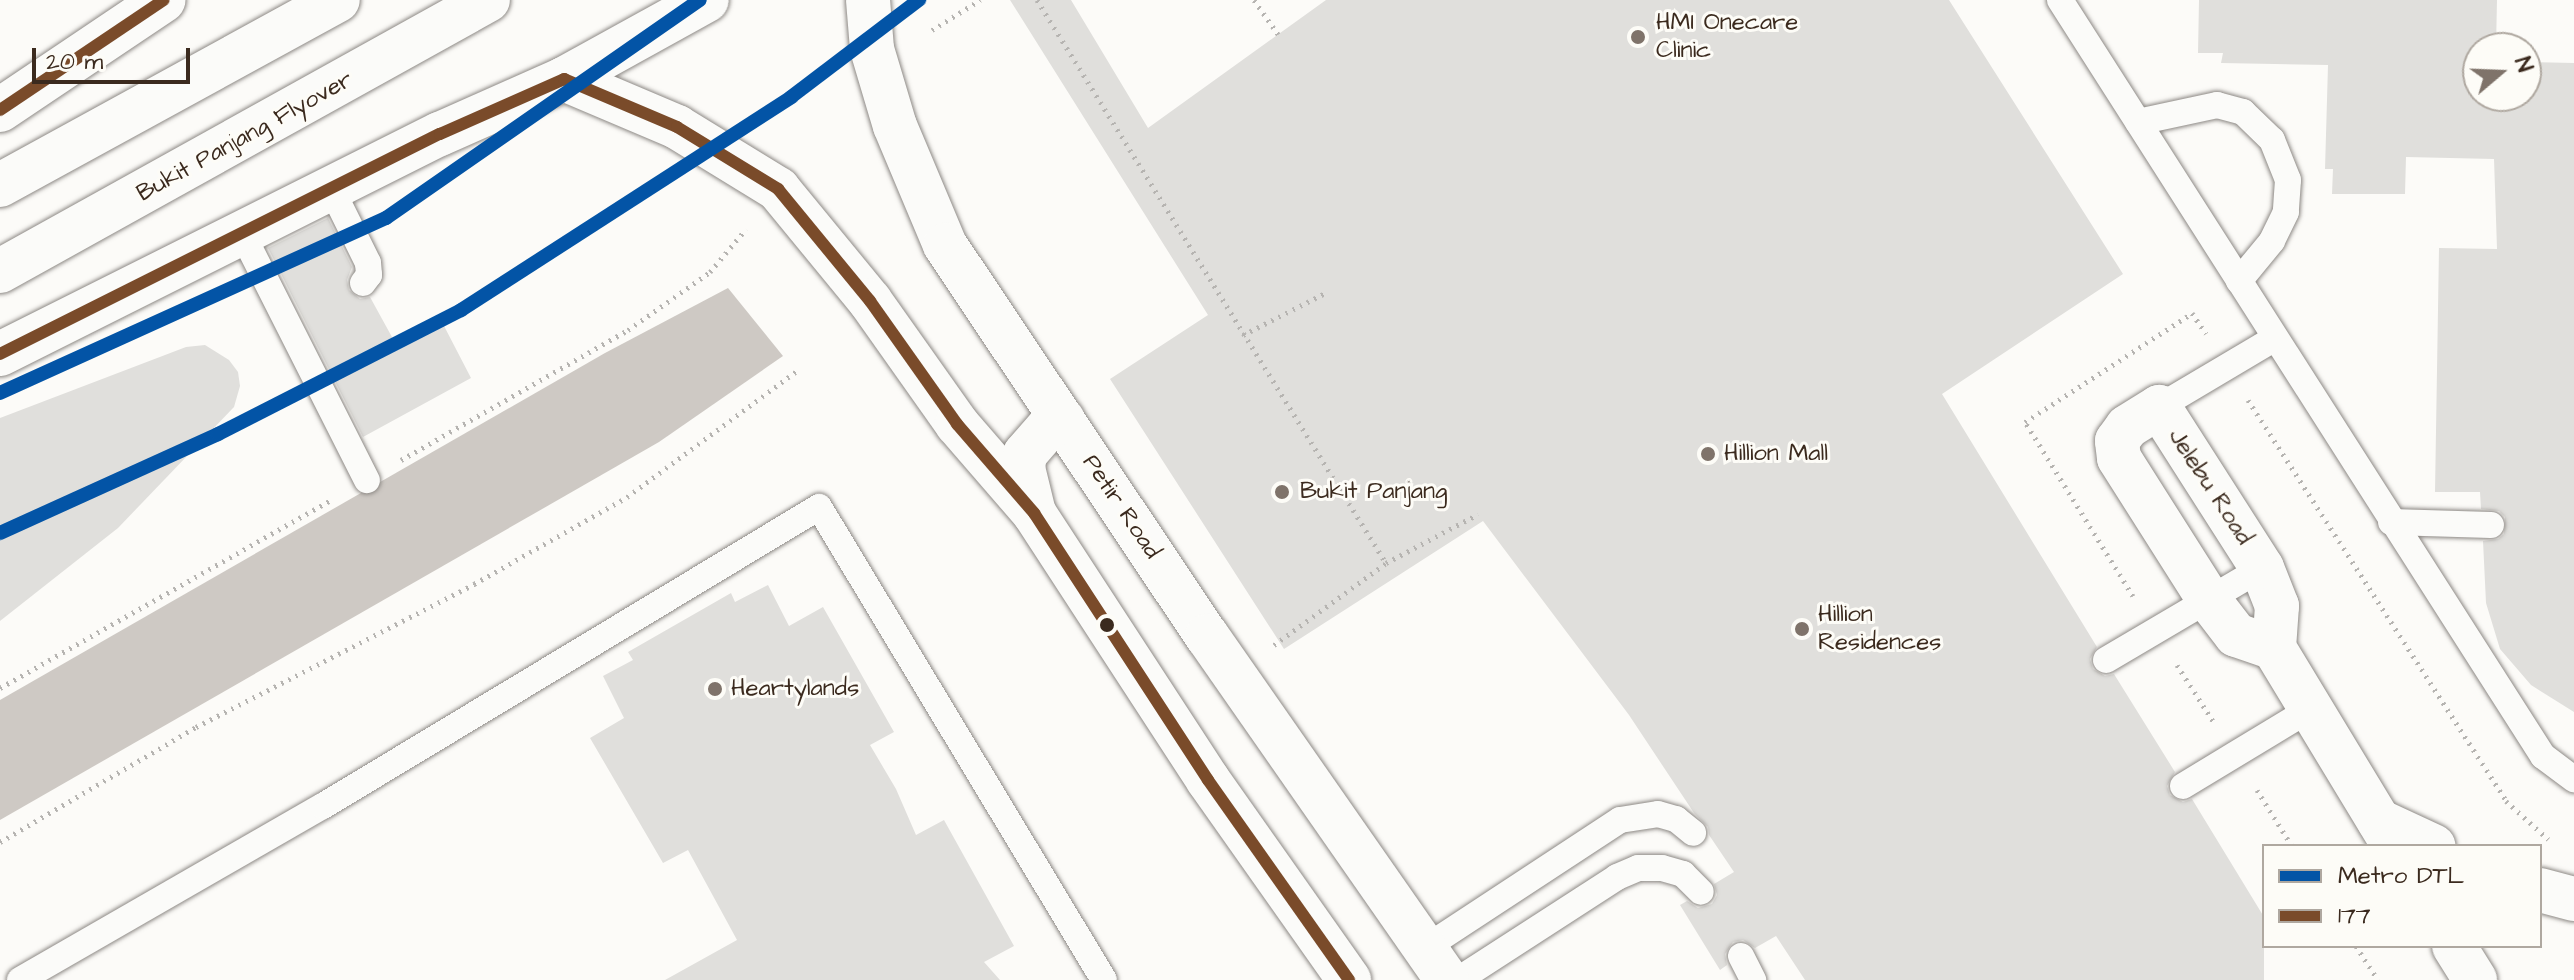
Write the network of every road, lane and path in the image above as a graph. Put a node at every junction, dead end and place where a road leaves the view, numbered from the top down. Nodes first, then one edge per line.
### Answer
1 (164, 0) edge
2 (338, 0) edge
3 (488, 0) edge
4 (707, 0) edge
5 (868, 0) edge
6 (980, 0) edge
7 (1037, 0) edge
8 (1254, 0) edge
9 (2070, 7) edge
10 (932, 30) dead end
11 (1278, 34) dead end
12 (564, 79) junction
13 (0, 110) edge
14 (2138, 122) junction
15 (0, 185) edge
16 (778, 189) junction
17 (332, 190) junction
18 (242, 233) junction
19 (0, 271) edge
20 (2239, 281) junction
21 (363, 283) dead end
22 (1327, 292) dead end
23 (1242, 335) junction
24 (2275, 338) junction
25 (0, 354) edge
26 (2121, 356) dead end
27 (2227, 367) junction
28 (798, 370) dead end
29 (2159, 407) junction
30 (1063, 420) junction
31 (367, 480) junction
32 (1034, 513) junction
33 (1478, 514) dead end
34 (2391, 522) junction
35 (2491, 525) dead end
36 (1386, 563) junction
37 (2262, 568) junction
38 (2209, 600) junction
39 (2274, 648) junction
40 (2106, 660) dead end
41 (1234, 674) junction
42 (0, 688) edge
43 (2310, 709) junction
44 (2574, 779) edge
45 (2183, 786) dead end
46 (1693, 833) dead end
47 (2386, 834) edge
48 (2551, 840) dead end
49 (0, 842) edge
50 (2425, 844) edge
51 (2542, 891) edge
52 (1701, 892) dead end
53 (2574, 899) edge
54 (2357, 948) edge
55 (2455, 948) edge
56 (1741, 956) dead end
57 (1436, 964) edge
58 (20, 980) edge
59 (1104, 980) edge
60 (1349, 980) edge
61 (1458, 980) edge
62 (1753, 980) edge
63 (2378, 980) edge
64 (2475, 980) edge

1 - 13 main road
2 - 15 main road
3 - 19 main road, Bukit Panjang Flyover
4 - 12 main road
5 - 30 main road, Petir Road
6 - 10 path
7 - 23 path
8 - 11 path
9 - 14 lane
12 - 16 main road
12 - 17 main road
14 - 20 lane
14 - 20 lane
16 - 31 path
16 - 32 main road
17 - 18 main road
17 - 21 lane
18 - 25 main road
18 - 31 lane
20 - 24 lane
22 - 23 path
23 - 36 path
24 - 27 lane
24 - 34 lane
26 - 27 path
27 - 29 lane
27 - 48 path
28 - 49 path
29 - 37 main road, Jelebu Road
29 - 38 main road, Jelebu Road
30 - 32 main road
30 - 41 main road, Petir Road
31 - 42 path
32 - 60 main road
33 - 36 path
34 - 35 lane
34 - 44 lane
36 - 41 path
37 - 38 lane
37 - 39 main road, Jelebu Road
38 - 39 main road, Jelebu Road
38 - 40 lane
39 - 43 main road
41 - 57 main road, Petir Road
43 - 45 lane
43 - 47 main road
46 - 57 lane
47 - 50 main road
51 - 53 main road
52 - 61 lane
54 - 63 path
55 - 64 main road
56 - 62 lane
58 - 59 lane

